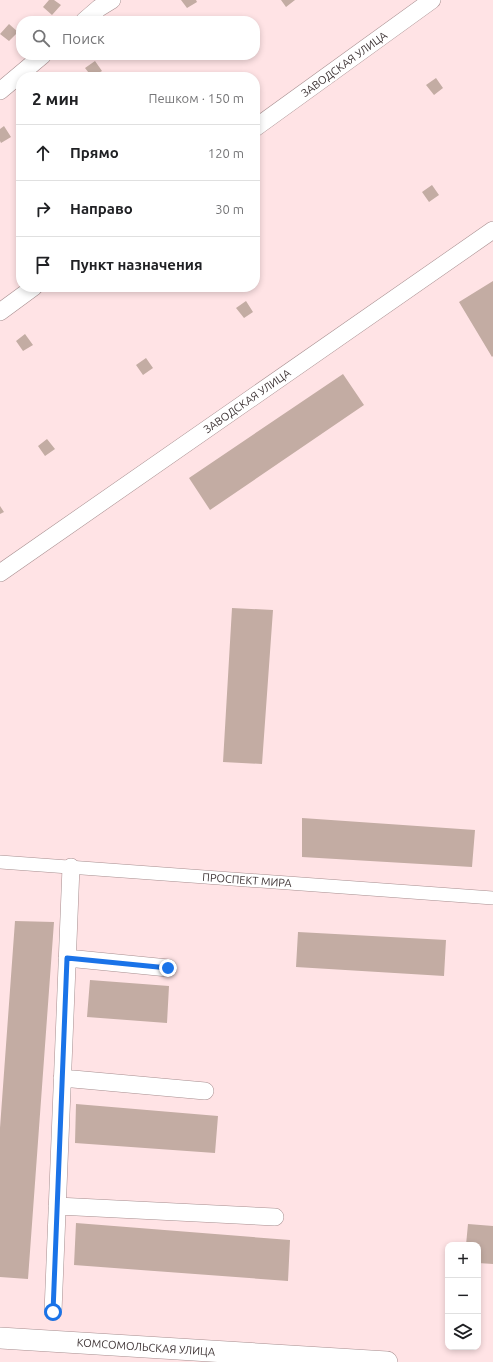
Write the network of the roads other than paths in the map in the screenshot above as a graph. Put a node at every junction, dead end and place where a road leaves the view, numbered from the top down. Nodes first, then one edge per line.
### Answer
1 (112, 0) edge
2 (432, 0) edge
3 (90, 16) edge
4 (37, 60) edge
5 (23, 72) edge
6 (16, 78) edge
7 (0, 91) edge
8 (260, 124) edge
9 (493, 230) edge
10 (27, 292) edge
11 (0, 312) edge
12 (0, 573) edge
13 (0, 862) edge
14 (71, 867) junction
15 (493, 898) edge
16 (67, 958) junction
17 (168, 968) dead end
18 (62, 1078) junction
19 (205, 1091) dead end
20 (57, 1206) junction
21 (275, 1217) dead end
22 (53, 1312) dead end
23 (0, 1338) edge
24 (387, 1362) edge

1 - 3 street
2 - 8 street, ЗАВОДСКАЯ УЛИЦА
4 - 5 street
6 - 7 street
9 - 12 street, ЗАВОДСКАЯ УЛИЦА
10 - 11 street
13 - 14 street, ПРОСПЕКТ МИРА
14 - 15 street, ПРОСПЕКТ МИРА
14 - 16 street
16 - 17 street
16 - 18 street
18 - 19 street
18 - 20 street
20 - 21 street
20 - 22 street
23 - 24 street, КОМСОМОЛЬСКАЯ УЛИЦА

